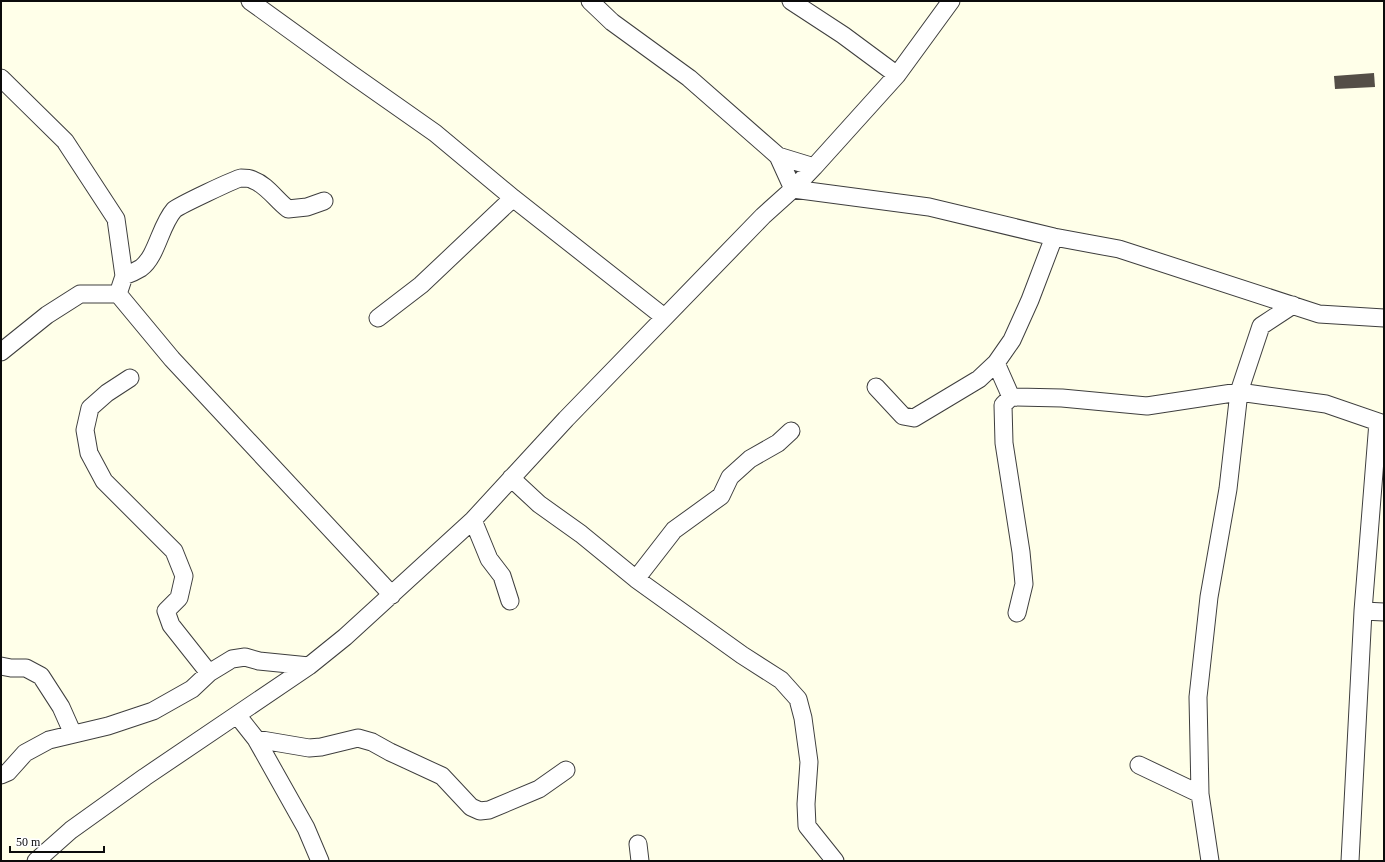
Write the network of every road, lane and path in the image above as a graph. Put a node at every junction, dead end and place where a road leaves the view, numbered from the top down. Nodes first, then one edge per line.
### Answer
1 (250, 1) edge
2 (590, 1) edge
3 (791, 1) edge
4 (951, 1) edge
5 (897, 75) junction
6 (1, 78) edge
7 (778, 156) junction
8 (814, 167) junction
9 (793, 189) junction
10 (513, 198) junction
11 (324, 201) dead end
12 (1054, 237) junction
13 (124, 276) junction
14 (118, 294) junction
15 (1292, 305) junction
16 (378, 318) dead end
17 (664, 318) junction
18 (1384, 318) edge
19 (1, 352) edge
20 (996, 363) junction
21 (130, 378) dead end
22 (876, 387) dead end
23 (1239, 392) junction
24 (1011, 397) junction
25 (1381, 423) edge
26 (791, 431) dead end
27 (511, 478) junction
28 (473, 520) junction
29 (636, 579) junction
30 (392, 595) junction
31 (510, 601) dead end
32 (1363, 611) junction
33 (1384, 612) edge
34 (1017, 613) dead end
35 (1, 666) edge
36 (309, 666) junction
37 (210, 672) junction
38 (237, 715) junction
39 (73, 734) junction
40 (256, 739) junction
41 (1139, 765) dead end
42 (566, 770) dead end
43 (1, 775) edge
44 (1200, 794) junction
45 (313, 844) junction
46 (638, 844) dead end
47 (36, 861) edge
48 (320, 861) edge
49 (327, 861) edge
50 (640, 861) edge
51 (835, 861) edge
52 (1210, 861) edge
53 (1350, 861) edge

1 - 10 street
2 - 7 street
3 - 5 street
4 - 5 street
5 - 8 street
6 - 13 street
7 - 8 street
7 - 9 street
8 - 9 street
9 - 12 street
9 - 17 street
10 - 16 street
10 - 17 street
11 - 13 street
12 - 15 street
12 - 20 street
13 - 14 street
14 - 19 street
14 - 30 street
15 - 18 street
15 - 23 street
17 - 27 street
20 - 22 street
20 - 24 street
21 - 37 street
23 - 24 street
23 - 25 street
23 - 44 street
24 - 34 street
25 - 32 street
26 - 29 street
27 - 28 street
27 - 29 street
28 - 30 street
28 - 31 street
29 - 51 street
30 - 36 street
32 - 33 street
32 - 53 street
35 - 39 street
36 - 37 street
36 - 38 street
37 - 39 street
38 - 40 street
38 - 47 street
39 - 43 street
40 - 42 street
40 - 45 street
41 - 44 street
44 - 52 street
45 - 48 street
45 - 49 street
46 - 50 street

